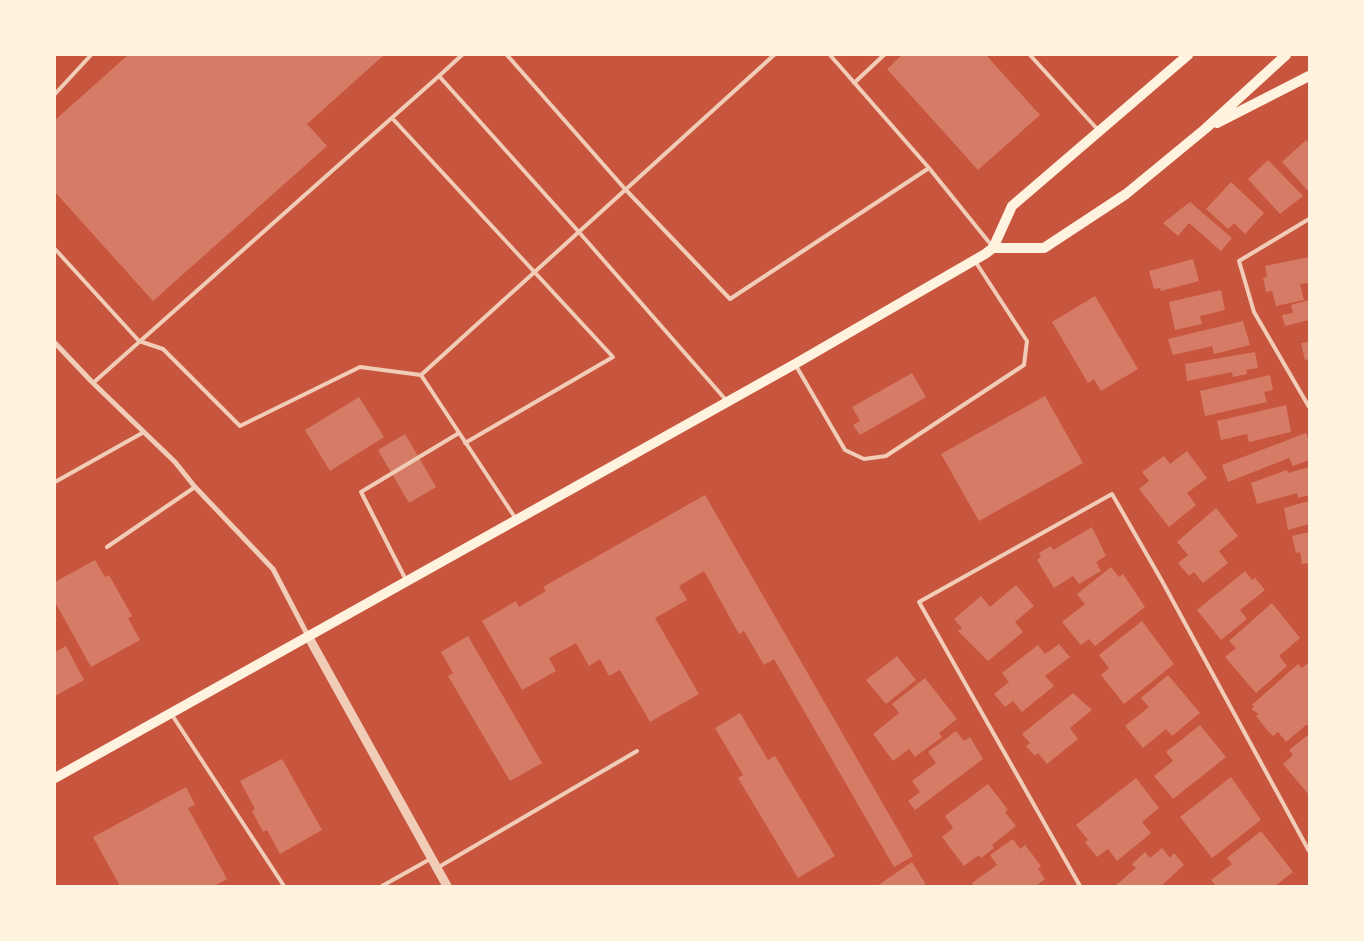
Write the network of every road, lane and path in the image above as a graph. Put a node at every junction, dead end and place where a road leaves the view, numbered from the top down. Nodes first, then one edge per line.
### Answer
1 (91, 55) edge
2 (462, 55) edge
3 (507, 55) edge
4 (774, 55) edge
5 (830, 55) edge
6 (884, 55) edge
7 (1030, 55) edge
8 (1188, 55) edge
9 (1286, 55) edge
10 (439, 76) junction
11 (1309, 76) edge
12 (854, 83) junction
13 (55, 94) edge
14 (392, 118) junction
15 (1205, 129) junction
16 (1100, 132) junction
17 (929, 168) junction
18 (625, 189) junction
19 (1309, 219) edge
20 (578, 231) junction
21 (993, 248) junction
22 (55, 249) edge
23 (974, 260) junction
24 (534, 271) junction
25 (139, 341) junction
26 (55, 342) edge
27 (795, 364) junction
28 (421, 375) junction
29 (93, 383) junction
30 (727, 401) junction
31 (1309, 407) edge
32 (144, 432) junction
33 (459, 433) junction
34 (465, 443) junction
35 (55, 482) edge
36 (195, 486) junction
37 (516, 520) junction
38 (107, 547) dead end
39 (406, 581) junction
40 (308, 636) junction
41 (171, 713) junction
42 (637, 751) dead end
43 (55, 778) edge
44 (1309, 851) edge
45 (432, 858) junction
46 (437, 868) junction
47 (284, 886) edge
48 (382, 886) edge
49 (447, 886) edge
50 (1080, 886) edge

1 - 13 lane
2 - 10 lane
3 - 18 lane
4 - 18 lane
5 - 12 lane
6 - 12 lane
7 - 16 lane
8 - 16 main road
9 - 15 main road
10 - 14 lane
10 - 20 lane
11 - 15 main road
12 - 17 lane
14 - 24 lane
14 - 25 lane
15 - 21 main road
16 - 21 main road
17 - 18 lane
17 - 21 lane
18 - 20 lane
19 - 31 lane
20 - 24 lane
20 - 30 lane
21 - 23 main road
22 - 25 lane
23 - 27 main road
23 - 27 lane
24 - 28 lane
24 - 34 lane
25 - 28 lane
25 - 29 lane
26 - 29 street
27 - 30 main road
28 - 33 lane
29 - 32 street
30 - 37 main road
32 - 35 lane
32 - 36 street
33 - 34 lane
33 - 39 lane
34 - 37 lane
36 - 38 lane
36 - 40 street
37 - 39 main road
39 - 40 main road
40 - 41 main road
40 - 45 street
41 - 43 main road
41 - 47 lane
42 - 46 lane
44 - 50 lane
45 - 46 street
45 - 48 lane
46 - 49 street

